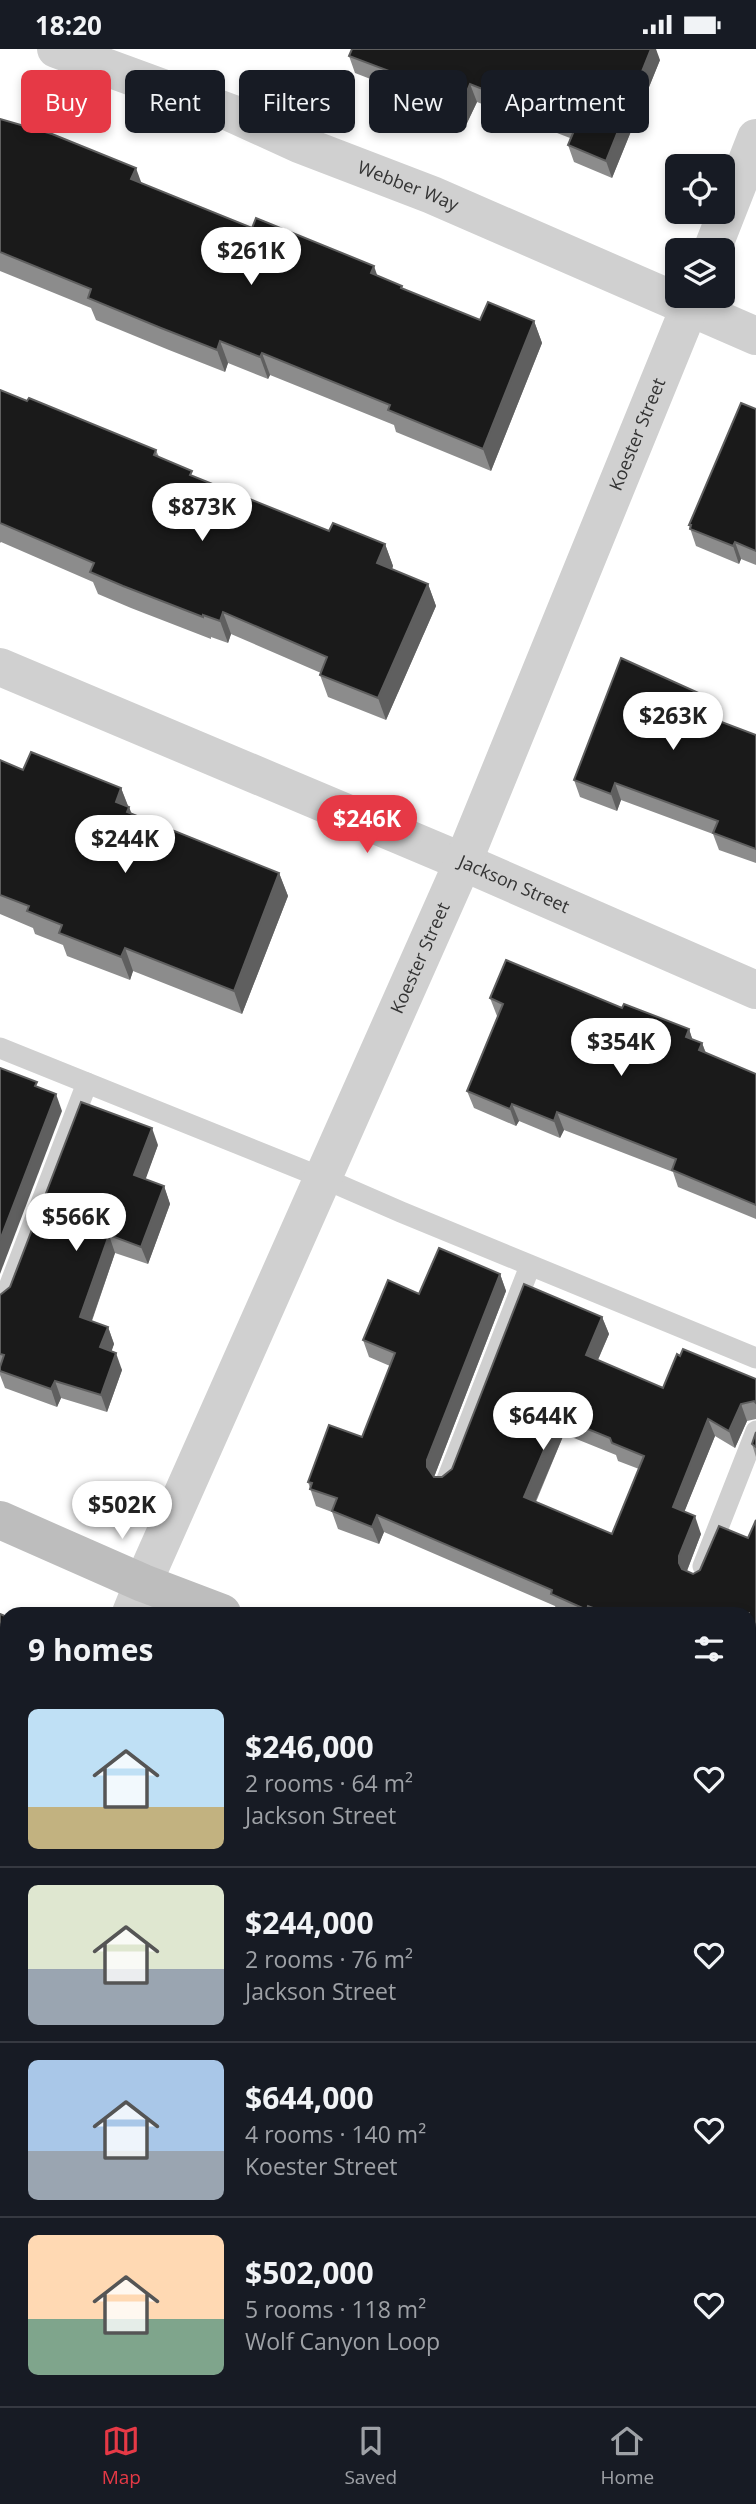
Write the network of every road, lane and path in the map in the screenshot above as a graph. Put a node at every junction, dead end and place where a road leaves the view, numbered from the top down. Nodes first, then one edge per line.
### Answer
1 (57, 49) edge
2 (756, 138) edge
3 (717, 238) edge
4 (665, 291) edge
5 (689, 308) edge
6 (702, 308) edge
7 (756, 336) edge
8 (0, 667) edge
9 (463, 862) junction
10 (756, 990) edge
11 (0, 1048) edge
12 (87, 1083) junction
13 (323, 1178) junction
14 (530, 1266) junction
15 (4, 1300) edge
16 (756, 1358) edge
17 (756, 1431) edge
18 (446, 1482) edge
19 (0, 1520) edge
20 (698, 1578) edge
21 (137, 1598) edge
22 (188, 1607) edge

1 - 4 street, Webber Way
2 - 3 street
5 - 9 street, Koester Street
6 - 7 street, Webber Way
8 - 9 street, Jackson Street
9 - 10 street, Jackson Street
9 - 13 street, Koester Street
11 - 12 lane
12 - 13 lane
12 - 15 lane
13 - 14 lane
13 - 21 street, Koester Street
14 - 16 lane
14 - 18 lane
17 - 20 lane
19 - 21 street
21 - 22 street

